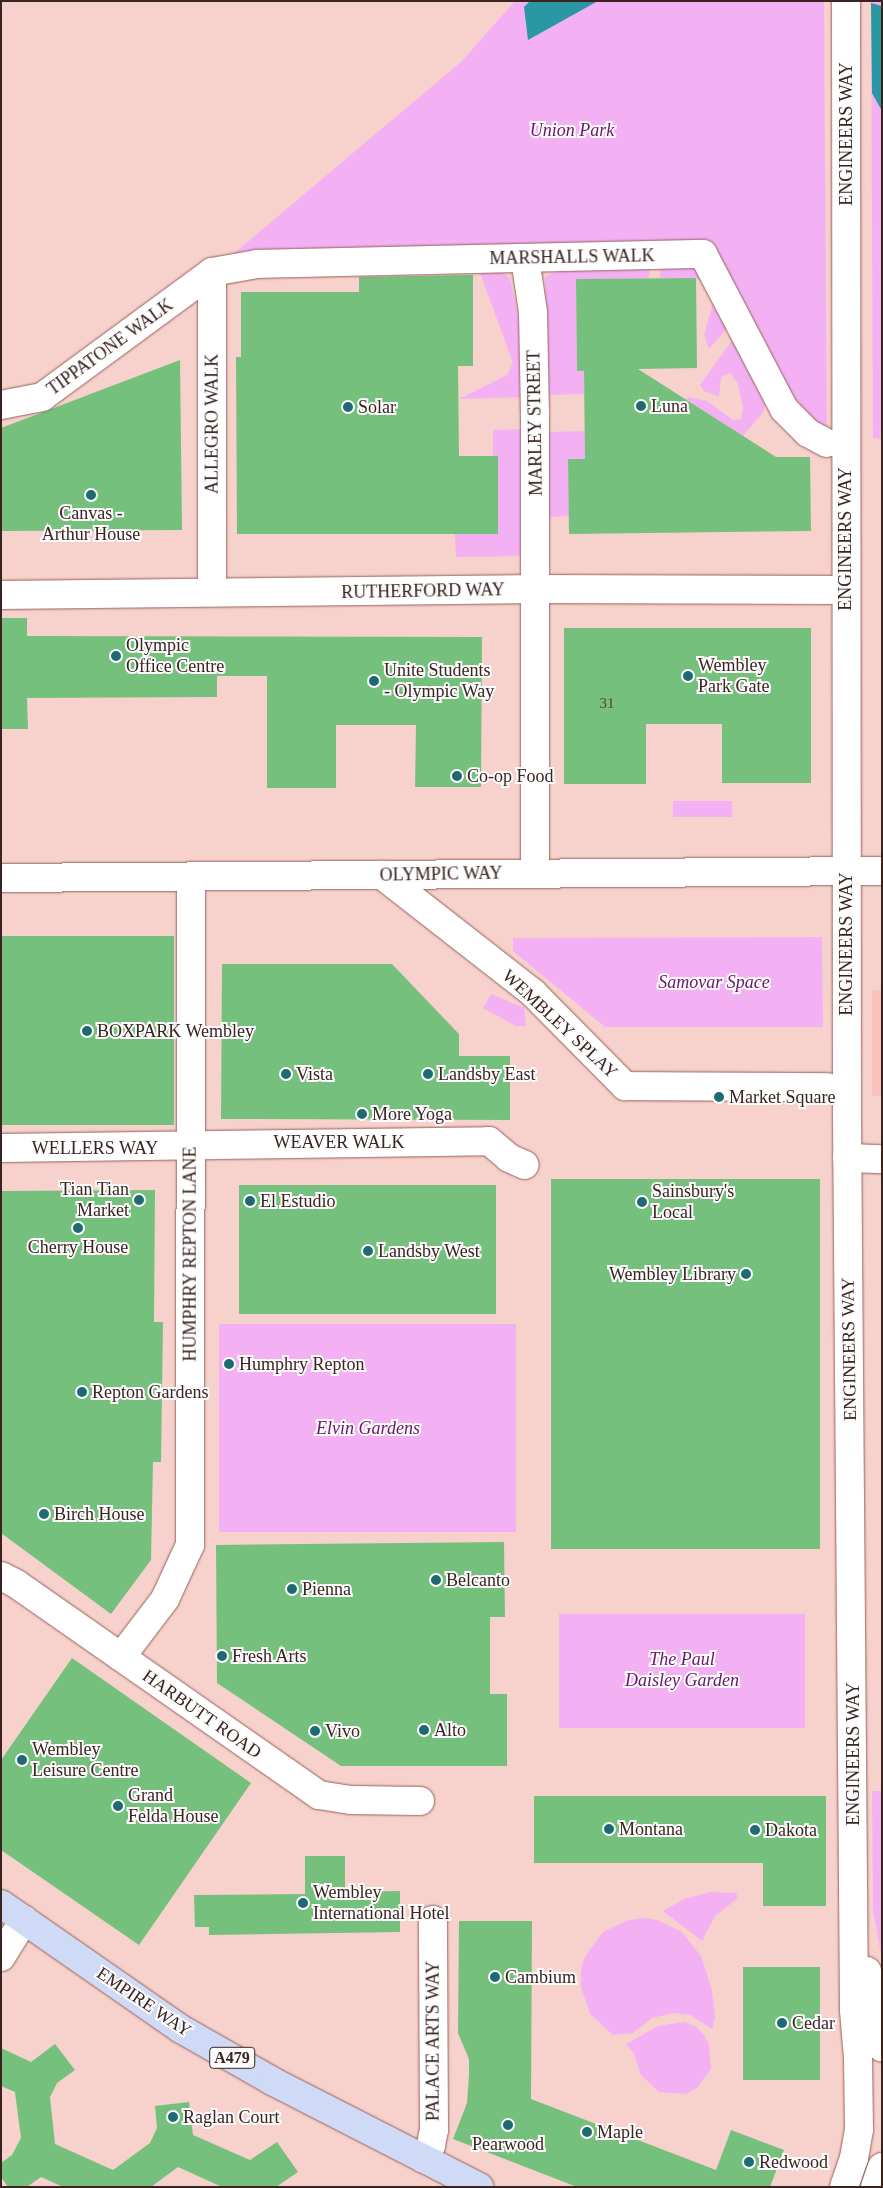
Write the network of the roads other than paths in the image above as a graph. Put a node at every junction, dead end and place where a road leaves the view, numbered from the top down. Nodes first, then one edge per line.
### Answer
1 (846, 1) edge
2 (525, 258) junction
3 (212, 272) junction
4 (1, 405) edge
5 (826, 443) dead end
6 (212, 577) dead end
7 (537, 589) junction
8 (845, 590) junction
9 (1, 595) edge
10 (882, 871) edge
11 (846, 872) junction
12 (535, 873) junction
13 (382, 875) junction
14 (190, 877) junction
15 (1, 878) edge
16 (827, 1087) dead end
17 (190, 1147) junction
18 (1, 1148) edge
19 (847, 1158) junction
20 (882, 1159) edge
21 (525, 1165) dead end
22 (1, 1576) edge
23 (121, 1657) junction
24 (420, 1801) dead end
25 (854, 1888) junction
26 (1, 1904) edge
27 (24, 1920) junction
28 (433, 1920) dead end
29 (1, 1957) edge
30 (882, 2048) edge
31 (422, 2158) junction
32 (882, 2167) edge
33 (479, 2187) edge
34 (844, 2187) edge
35 (875, 2187) edge

1 - 8 street, ENGINEERS WAY
2 - 3 street, MARSHALLS WALK
2 - 5 street, MARSHALLS WALK
2 - 7 street, MARLEY STREET
3 - 4 street, TIPPATONE WALK
3 - 6 street, ALLEGRO WALK
7 - 8 street, RUTHERFORD WAY
7 - 9 street, RUTHERFORD WAY
7 - 12 street, MARLEY STREET
8 - 11 street, ENGINEERS WAY
10 - 11 street, OLYMPIC WAY
11 - 12 street, OLYMPIC WAY
11 - 19 street, ENGINEERS WAY
12 - 13 street, OLYMPIC WAY
13 - 14 street, OLYMPIC WAY
13 - 16 street, WEMBLEY SPLAY
14 - 15 street, OLYMPIC WAY
14 - 17 street, HUMPHRY REPTON LANE
17 - 18 street, WELLERS WAY
17 - 21 street, WEAVER WALK
17 - 23 street, HUMPHRY REPTON LANE
19 - 20 street
19 - 25 street, ENGINEERS WAY
22 - 23 street, HARBUTT ROAD
23 - 24 street, HARBUTT ROAD
25 - 30 street, ENGINEERS WAY
25 - 34 street, ENGINEERS WAY
26 - 27 main road, EMPIRE WAY / A479
27 - 29 street
27 - 31 main road, EMPIRE WAY / A479
28 - 31 street, PALACE ARTS WAY
31 - 33 main road, EMPIRE WAY / A479
32 - 35 street

